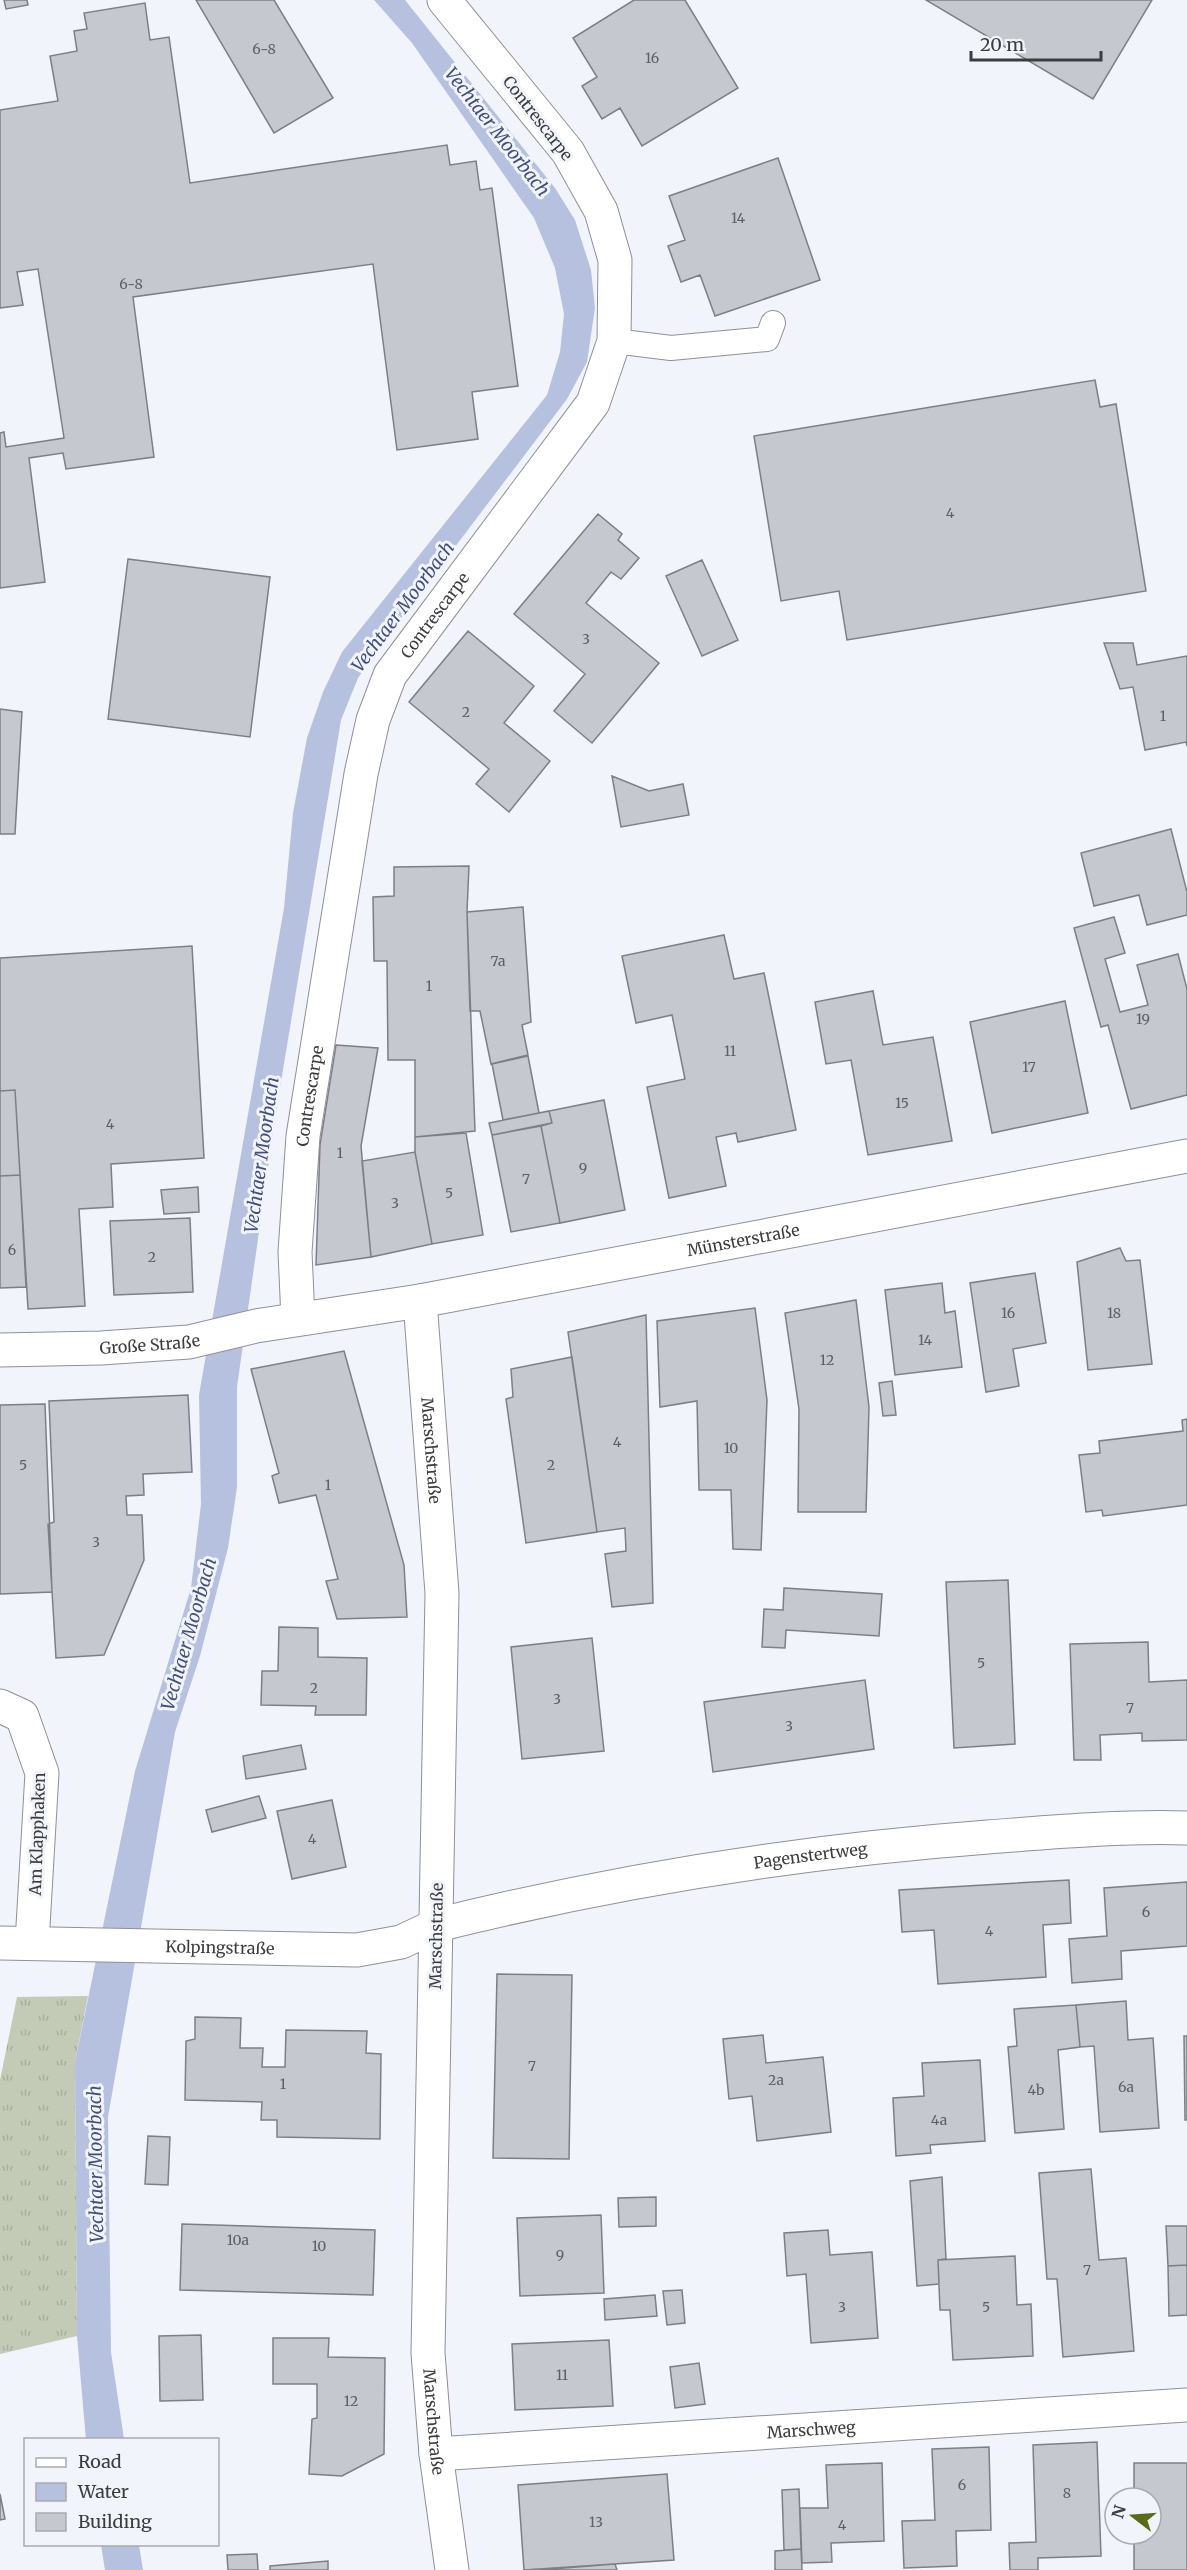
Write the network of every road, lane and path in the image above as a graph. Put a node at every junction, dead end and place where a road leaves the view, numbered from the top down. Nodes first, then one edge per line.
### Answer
1 (444, 0) edge
2 (774, 323) dead end
3 (614, 342) junction
4 (1187, 1156) edge
5 (420, 1301) junction
6 (298, 1318) junction
7 (0, 1350) edge
8 (0, 1706) edge
9 (1187, 1828) edge
10 (437, 1925) junction
11 (0, 1943) edge
12 (32, 1943) junction
13 (1187, 2405) edge
14 (436, 2454) junction
15 (452, 2570) edge

1 - 3 street, Contrescarpe
2 - 3 lane
3 - 6 street, Contrescarpe
4 - 5 street, Münsterstraße
5 - 6 street, Münsterstraße
5 - 10 street, Marschstraße
6 - 7 street, Große Straße
8 - 12 street, Am Klapphaken
9 - 10 street, Pagenstertweg
10 - 12 street, Kolpingstraße
10 - 14 street, Marschstraße
11 - 12 street, Kolpingstraße
13 - 14 street, Marschweg
14 - 15 street, Marschstraße

